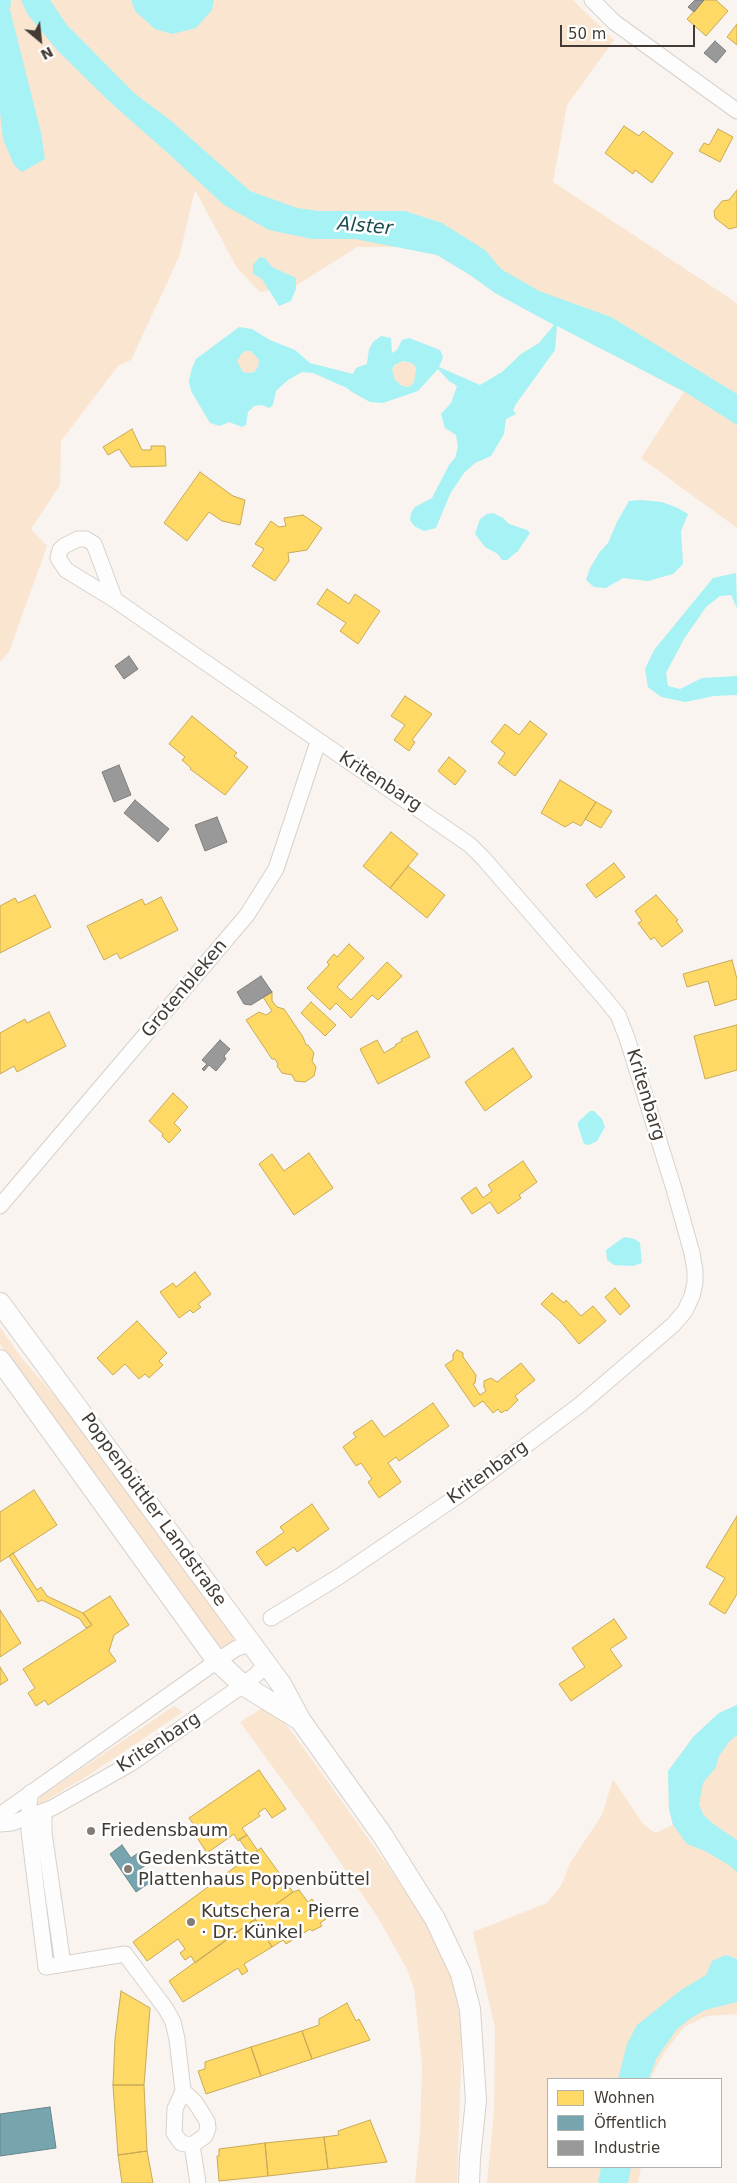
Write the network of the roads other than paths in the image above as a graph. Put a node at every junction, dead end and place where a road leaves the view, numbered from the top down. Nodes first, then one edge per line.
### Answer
1 (592, 0) edge
2 (737, 110) edge
3 (115, 600) dead end
4 (318, 742) junction
5 (0, 1206) edge
6 (0, 1302) edge
7 (0, 1360) edge
8 (270, 1618) dead end
9 (251, 1644) junction
10 (217, 1661) junction
11 (266, 1663) junction
12 (244, 1685) junction
13 (302, 1721) junction
14 (31, 1792) junction
15 (44, 1811) junction
16 (0, 1815) edge
17 (29, 1817) junction
18 (0, 1824) edge
19 (63, 1964) junction
20 (183, 2091) junction
21 (192, 2145) junction
22 (198, 2183) edge
23 (469, 2183) edge

1 - 2 street
3 - 4 street, Kritenbarg
4 - 5 street, Grotenbleken
4 - 8 street, Kritenbarg
6 - 9 main road, Poppenbüttler Landstraße
7 - 10 main road, Poppenbüttler Landstraße
9 - 10 street, Kritenbarg
9 - 11 main road, Poppenbüttler Landstraße
10 - 12 main road, Poppenbüttler Landstraße
10 - 14 street, Kritenbarg
11 - 12 street, Kritenbarg
11 - 13 main road, Poppenbüttler Landstraße
12 - 13 main road, Poppenbüttler Landstraße
12 - 15 street, Kritenbarg
13 - 23 main road, Poppenbüttler Landstraße
14 - 16 street, Kritenbarg
14 - 17 street
15 - 17 street, Kritenbarg
15 - 19 street
17 - 18 street, Kritenbarg
17 - 19 street
19 - 20 street
20 - 21 street
20 - 21 street
21 - 22 street

